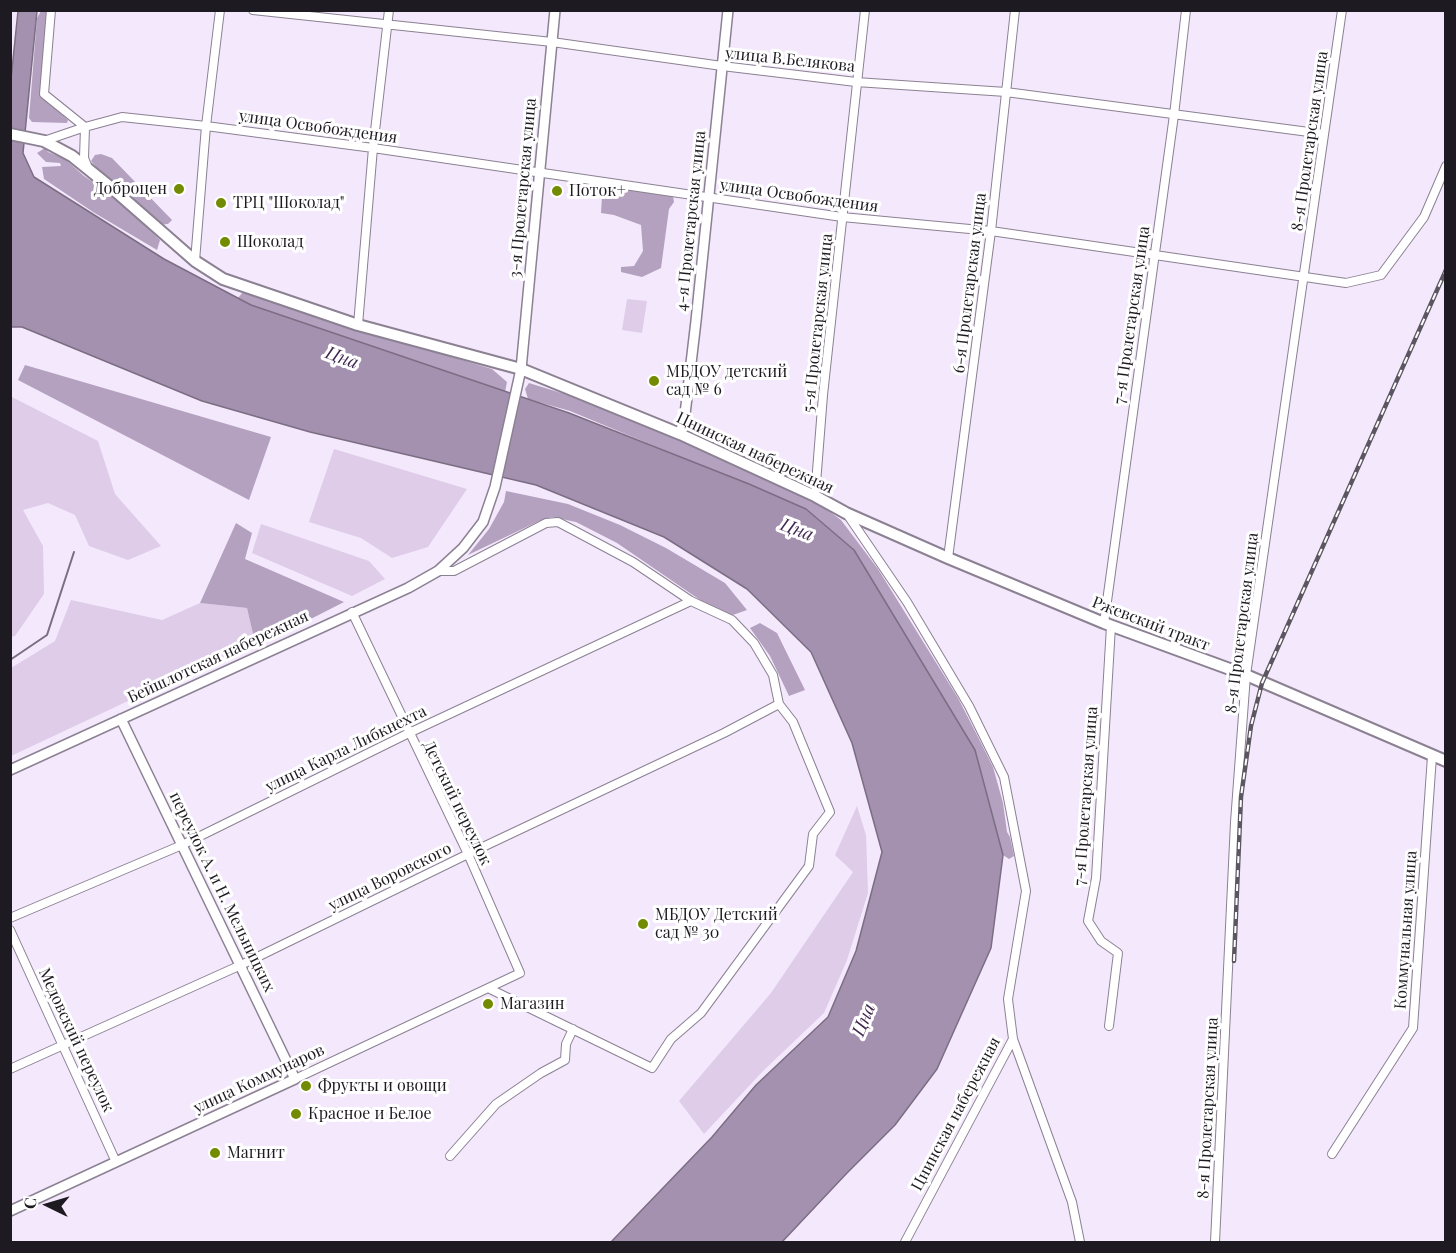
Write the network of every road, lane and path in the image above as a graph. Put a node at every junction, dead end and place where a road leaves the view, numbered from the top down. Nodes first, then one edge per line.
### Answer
1 (51, 10) edge
2 (220, 10) edge
3 (253, 10) edge
4 (389, 10) edge
5 (555, 10) edge
6 (728, 10) edge
7 (865, 10) edge
8 (1015, 10) edge
9 (1186, 10) edge
10 (1341, 10) edge
11 (388, 25) junction
12 (552, 42) junction
13 (722, 66) junction
14 (856, 82) junction
15 (1006, 92) junction
16 (1173, 115) junction
17 (85, 126) junction
18 (206, 126) junction
19 (10, 134) edge
20 (1324, 134) junction
21 (44, 141) junction
22 (373, 148) junction
23 (1446, 166) edge
24 (88, 168) junction
25 (540, 173) junction
26 (708, 198) junction
27 (842, 217) junction
28 (991, 231) junction
29 (1154, 255) junction
30 (195, 261) junction
31 (1304, 278) junction
32 (358, 325) junction
33 (521, 369) junction
34 (518, 390) joint
35 (680, 434) junction
36 (815, 496) junction
37 (846, 513) junction
38 (948, 558) junction
39 (438, 571) junction
40 (691, 601) junction
41 (352, 612) junction
42 (1108, 624) junction
43 (1246, 675) junction
44 (779, 704) junction
45 (121, 718) junction
46 (409, 733) junction
47 (1432, 756) junction
48 (1446, 761) edge
49 (10, 770) edge
50 (182, 845) junction
51 (468, 854) junction
52 (10, 918) edge
53 (10, 930) edge
54 (241, 965) junction
55 (520, 973) joint
56 (490, 989) junction
57 (1109, 1026) dead end
58 (573, 1029) junction
59 (1013, 1039) junction
60 (64, 1045) junction
61 (10, 1069) edge
62 (295, 1079) junction
63 (1332, 1154) dead end
64 (450, 1156) dead end
65 (117, 1162) junction
66 (10, 1211) edge
67 (905, 1242) edge
68 (1079, 1242) edge
69 (1215, 1242) edge

1 - 17 street
2 - 18 street
3 - 11 street, улица В.Белякова
4 - 11 street
5 - 12 street, 3-я Пролетарская улица
6 - 13 street, 4-я Пролетарская улица
7 - 14 street, 5-я Пролетарская улица
8 - 15 street, 6-я Пролетарская улица
9 - 16 street, 7-я Пролетарская улица
10 - 20 street, 8-я Пролетарская улица
11 - 12 street, улица В.Белякова
11 - 22 street
12 - 13 street, улица В.Белякова
12 - 25 street, 3-я Пролетарская улица
13 - 14 street, улица В.Белякова
13 - 26 street, 4-я Пролетарская улица
14 - 15 street, улица В.Белякова
14 - 27 street, 5-я Пролетарская улица
15 - 16 street, улица В.Белякова
15 - 28 street, 6-я Пролетарская улица
16 - 20 street, улица В.Белякова
16 - 29 street, 7-я Пролетарская улица
17 - 18 street, улица Освобождения
17 - 21 street, улица Освобождения
17 - 24 street
18 - 22 street, улица Освобождения
18 - 30 street
19 - 21 main road, Цнинская набережная
20 - 31 street, 8-я Пролетарская улица
21 - 24 main road, Цнинская набережная
22 - 25 street, улица Освобождения
22 - 32 street
23 - 31 street, улица Освобождения
24 - 30 main road, Цнинская набережная
25 - 26 street, улица Освобождения
25 - 33 street, 3-я Пролетарская улица
26 - 27 street, улица Освобождения
26 - 35 street, 4-я Пролетарская улица
27 - 28 street, улица Освобождения
27 - 36 street, 5-я Пролетарская улица
28 - 29 street, улица Освобождения
28 - 38 street, 6-я Пролетарская улица
29 - 31 street, улица Освобождения
29 - 42 street, 7-я Пролетарская улица
30 - 32 main road, Цнинская набережная
31 - 43 street, 8-я Пролетарская улица
32 - 33 main road, Цнинская набережная
33 - 34 street, 3-я Пролетарская улица
33 - 35 main road, Цнинская набережная
34 - 39 street, Бейшлотская набережная
35 - 36 main road, Цнинская набережная
36 - 37 main road, Цнинская набережная
37 - 38 main road, Ржевский тракт
37 - 59 street, Цнинская набережная
38 - 42 main road, Ржевский тракт
39 - 40 street, Бейшлотская набережная
39 - 41 street, Бейшлотская набережная
40 - 44 street, Бейшлотская набережная
40 - 46 street, улица Карла Либкнехта
41 - 45 street, Бейшлотская набережная
41 - 46 street, Детский переулок
42 - 43 main road, Ржевский тракт
42 - 57 street, 7-я Пролетарская улица
43 - 47 main road, Ржевский тракт
43 - 69 street, 8-я Пролетарская улица
44 - 51 street, улица Воровского
44 - 58 street, Бейшлотская набережная
45 - 49 street, Бейшлотская набережная
45 - 50 street, переулок А. и Н. Мельницких
46 - 50 street, улица Карла Либкнехта
46 - 51 street, Детский переулок
47 - 48 main road, Ржевский тракт
47 - 63 street, Коммунальная улица
50 - 52 street, улица Карла Либкнехта
50 - 54 street, переулок А. и Н. Мельницких
51 - 54 street, улица Воровского
51 - 55 street, Детский переулок
53 - 60 street, Медовский переулок
54 - 60 street, улица Воровского
54 - 62 street, переулок А. и Н. Мельницких
55 - 56 street, улица Коммунаров
56 - 58 street
56 - 62 street, улица Коммунаров
58 - 64 street
59 - 67 street, Цнинская набережная
59 - 68 street
60 - 61 street, улица Воровского
60 - 65 street, Медовский переулок
62 - 65 street, улица Коммунаров
65 - 66 street, улица Коммунаров

